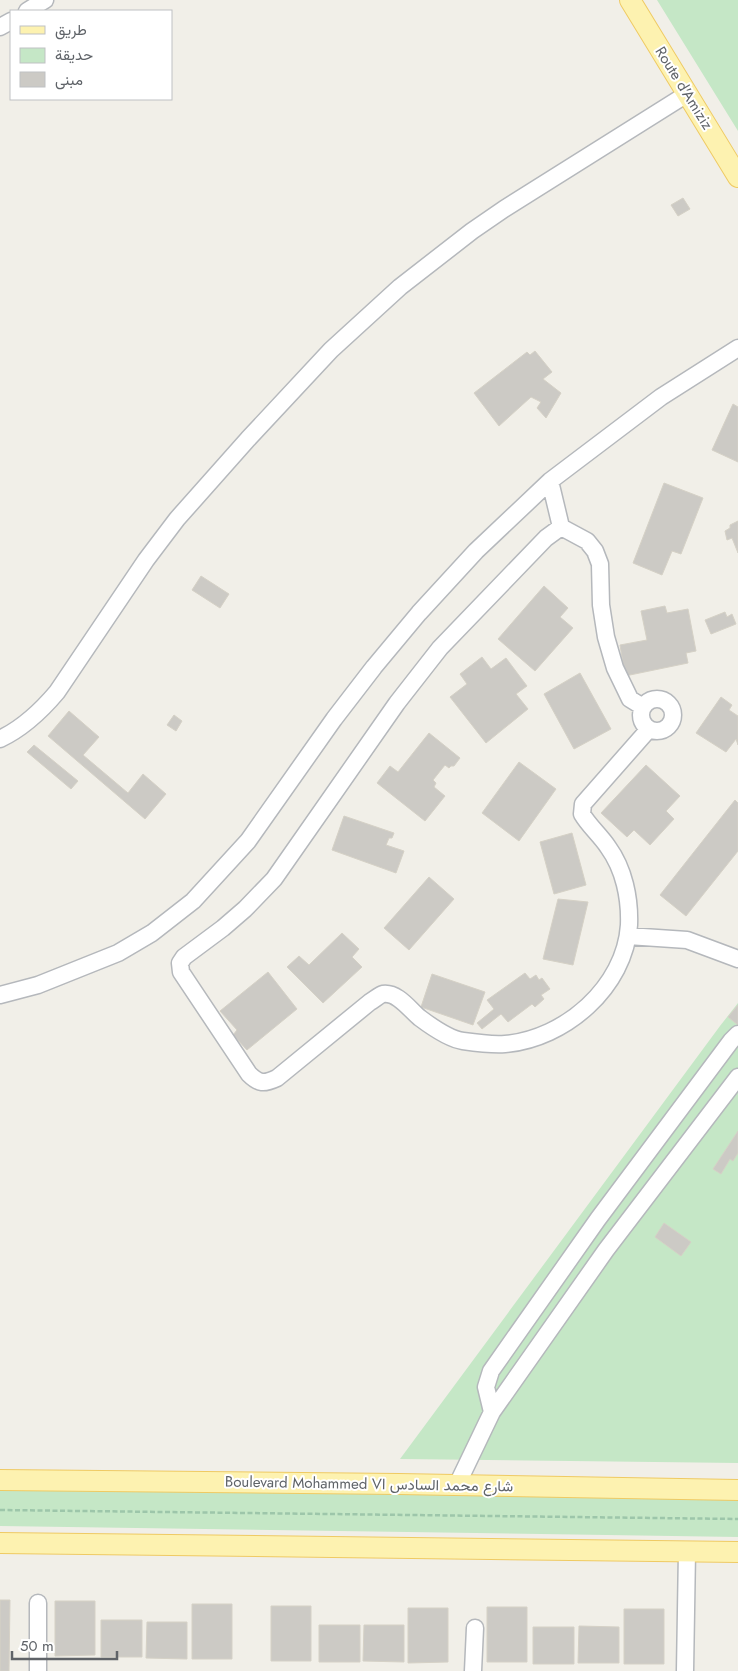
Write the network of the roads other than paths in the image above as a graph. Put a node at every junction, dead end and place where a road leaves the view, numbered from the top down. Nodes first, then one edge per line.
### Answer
1 (45, 0) edge
2 (630, 0) edge
3 (29, 10) edge
4 (687, 94) junction
5 (738, 177) edge
6 (738, 348) edge
7 (550, 481) junction
8 (561, 527) junction
9 (643, 707) junction
10 (649, 729) junction
11 (0, 739) edge
12 (628, 936) junction
13 (738, 959) edge
14 (0, 996) edge
15 (738, 1034) edge
16 (738, 1076) edge
17 (492, 1412) junction
18 (0, 1480) edge
19 (457, 1485) junction
20 (738, 1490) edge
21 (0, 1543) edge
22 (687, 1551) junction
23 (738, 1552) edge
24 (38, 1603) dead end
25 (475, 1628) dead end
26 (38, 1671) edge
27 (473, 1671) edge
28 (685, 1671) edge

1 - 3 street
2 - 4 main road, Route d'Amiziz
4 - 5 main road, Route d'Amiziz
4 - 11 street
6 - 7 street
7 - 8 street
7 - 14 street
8 - 9 street
8 - 12 street
9 - 10 street
9 - 10 street
10 - 12 street
12 - 13 street
15 - 17 street
16 - 17 street
17 - 19 street
18 - 19 main road, Boulevard Mohammed VI شارع محمد السادس
19 - 20 main road, Boulevard Mohammed VI شارع محمد السادس
21 - 22 main road
22 - 23 main road
22 - 28 street
24 - 26 street
25 - 27 street

